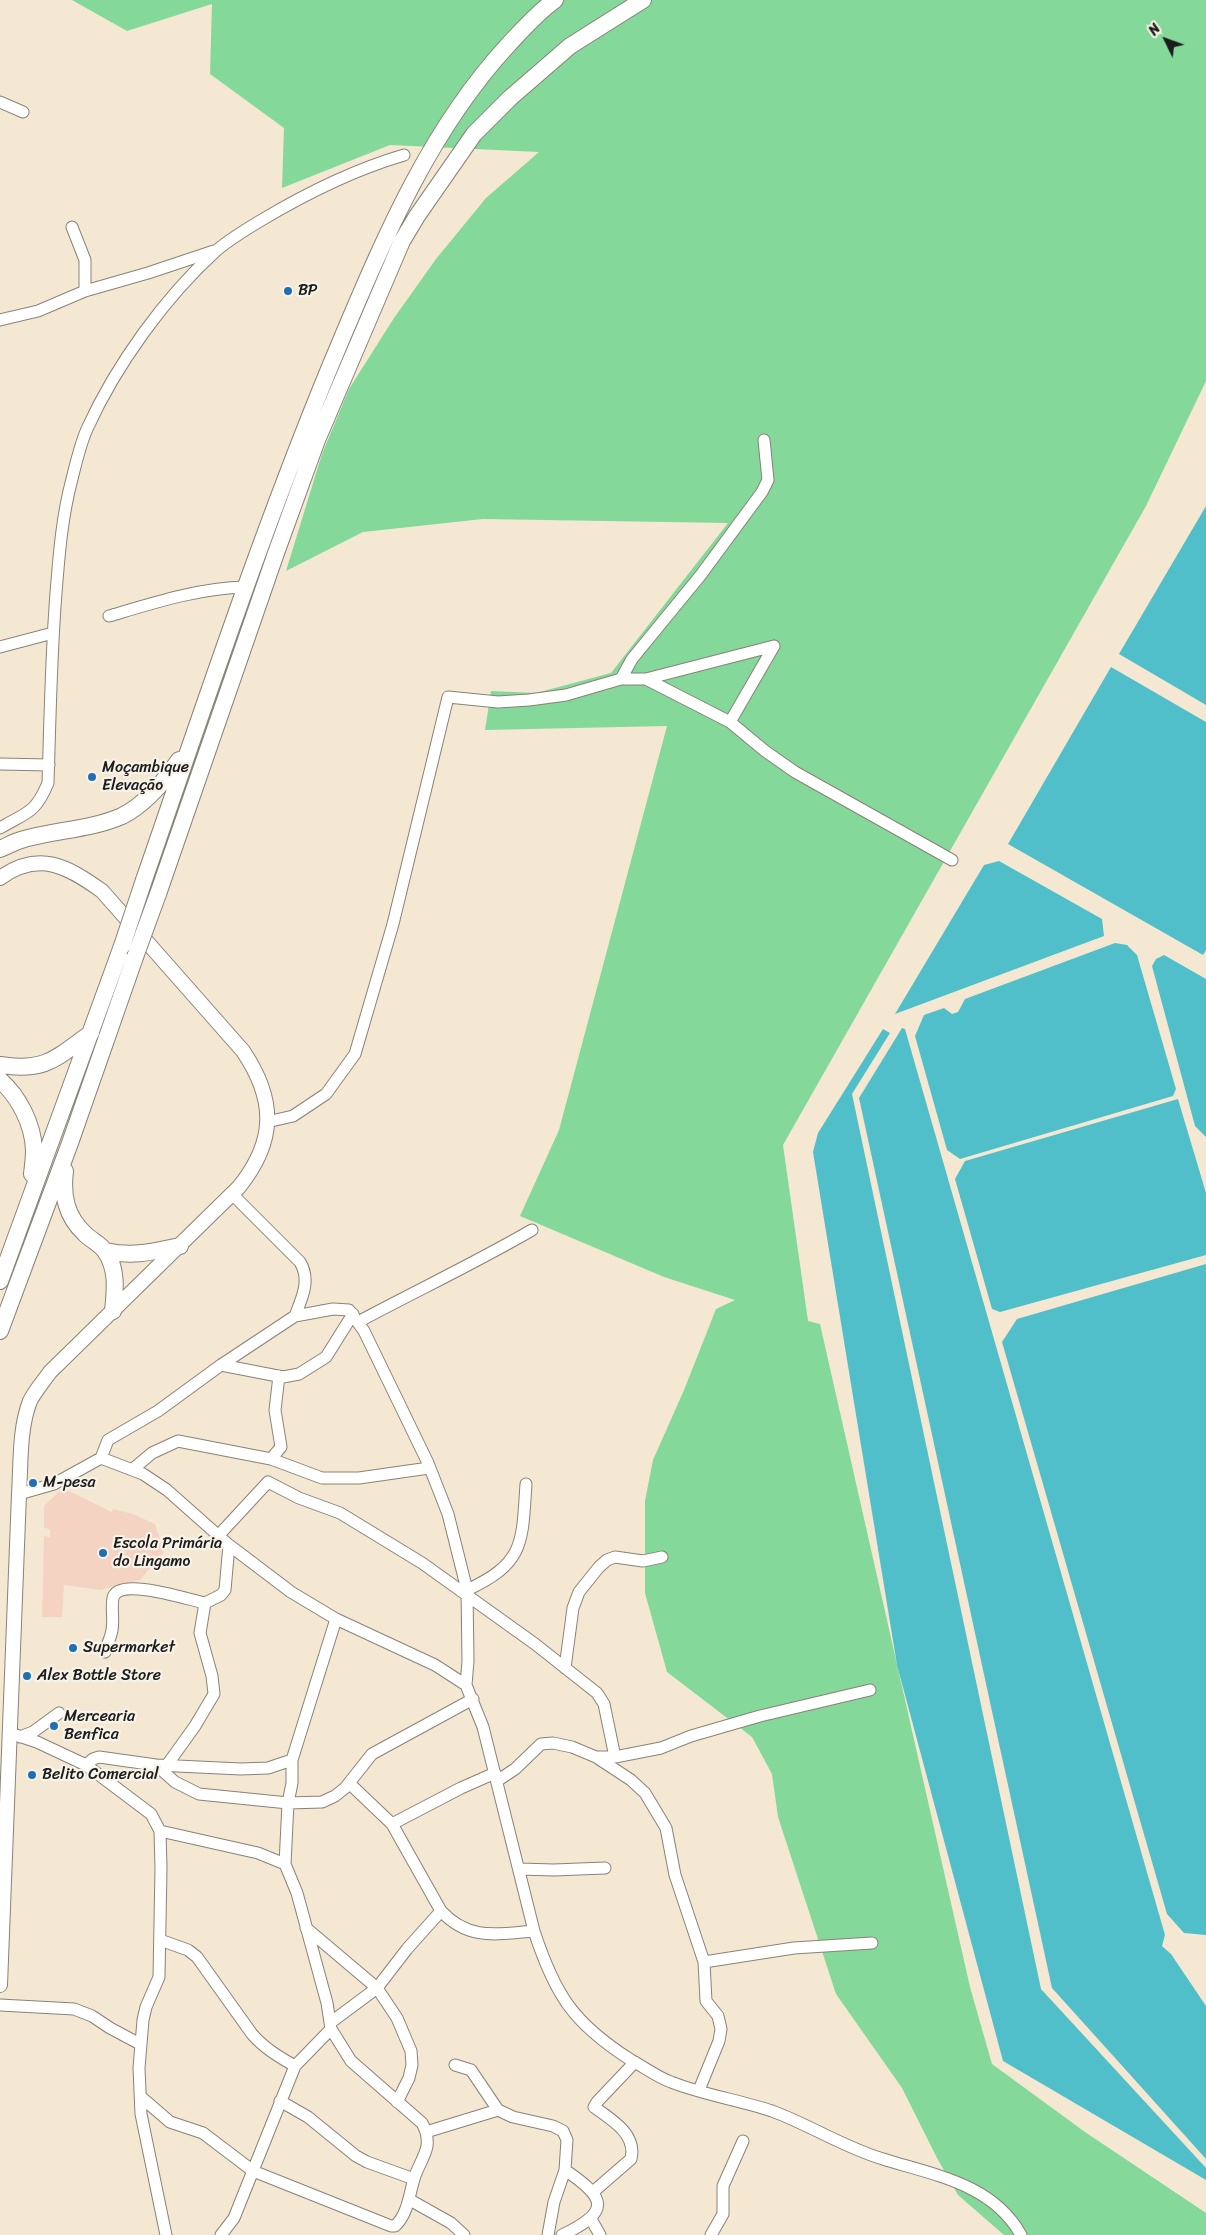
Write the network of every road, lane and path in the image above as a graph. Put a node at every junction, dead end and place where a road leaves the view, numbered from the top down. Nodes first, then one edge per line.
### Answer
1 (555, 0) edge
2 (643, 0) edge
3 (0, 102) edge
4 (23, 112) dead end
5 (404, 155) dead end
6 (72, 227) dead end
7 (218, 249) junction
8 (85, 291) junction
9 (0, 320) edge
10 (764, 440) dead end
11 (245, 587) junction
12 (109, 616) dead end
13 (53, 633) junction
14 (0, 647) edge
15 (621, 679) junction
16 (646, 679) junction
17 (730, 722) junction
18 (192, 742) junction
19 (0, 764) edge
20 (49, 765) junction
21 (0, 828) edge
22 (0, 849) edge
23 (952, 860) dead end
24 (0, 878) edge
25 (90, 1033) junction
26 (0, 1065) edge
27 (0, 1080) edge
28 (267, 1122) junction
29 (70, 1143) junction
30 (31, 1191) junction
31 (232, 1194) junction
32 (532, 1230) dead end
33 (180, 1246) junction
34 (105, 1251) junction
35 (0, 1281) edge
36 (113, 1311) junction
37 (295, 1316) junction
38 (355, 1318) junction
39 (0, 1331) edge
40 (221, 1365) junction
41 (279, 1376) junction
42 (101, 1458) junction
43 (271, 1459) junction
44 (430, 1468) junction
45 (133, 1469) junction
46 (526, 1484) dead end
47 (19, 1494) junction
48 (218, 1536) junction
49 (229, 1544) junction
50 (662, 1557) dead end
51 (466, 1592) junction
52 (205, 1603) junction
53 (336, 1619) junction
54 (105, 1652) dead end
55 (565, 1668) junction
56 (466, 1685) junction
57 (870, 1690) dead end
58 (472, 1699) junction
59 (59, 1714) dead end
60 (15, 1735) junction
61 (596, 1757) junction
62 (615, 1757) junction
63 (292, 1760) junction
64 (86, 1765) junction
65 (161, 1765) junction
66 (496, 1777) junction
67 (349, 1783) junction
68 (288, 1803) junction
69 (392, 1824) junction
70 (160, 1831) junction
71 (285, 1864) junction
72 (605, 1868) dead end
73 (519, 1869) junction
74 (441, 1911) junction
75 (306, 1928) junction
76 (534, 1931) junction
77 (160, 1940) junction
78 (872, 1943) dead end
79 (704, 1962) junction
80 (0, 1985) edge
81 (377, 1988) junction
82 (0, 2005) edge
83 (330, 2026) junction
84 (140, 2044) junction
85 (635, 2062) junction
86 (455, 2065) dead end
87 (295, 2066) junction
88 (698, 2090) junction
89 (141, 2097) junction
90 (280, 2102) junction
91 (397, 2102) junction
92 (498, 2110) junction
93 (426, 2132) junction
94 (743, 2141) dead end
95 (565, 2170) junction
96 (253, 2172) junction
97 (414, 2179) junction
98 (593, 2192) junction
99 (410, 2200) junction
100 (591, 2219) junction
101 (162, 2233) edge
102 (712, 2234) edge
103 (221, 2235) edge
104 (464, 2235) edge
105 (548, 2235) edge
106 (562, 2235) edge
107 (600, 2235) edge
108 (1021, 2235) edge

1 - 11 highway
2 - 29 highway, bridge
3 - 4 street
5 - 7 street
6 - 8 street
7 - 8 street
7 - 13 street
8 - 9 street
10 - 15 street
11 - 12 street
11 - 18 highway
13 - 14 street
13 - 20 street
15 - 16 street
15 - 28 street
16 - 17 street
16 - 17 street
17 - 23 street
18 - 22 highway
18 - 25 highway, bridge
19 - 20 street
20 - 21 street
24 - 28 main road
25 - 26 highway
25 - 30 highway
27 - 30 highway
28 - 31 main road
29 - 34 highway
29 - 39 highway
30 - 35 highway
31 - 33 main road
31 - 37 street
32 - 38 street
33 - 34 highway
33 - 36 main road
34 - 36 highway
36 - 47 main road
37 - 38 street
37 - 40 street
38 - 41 street
38 - 44 street
40 - 41 street
40 - 42 street
41 - 43 street
42 - 45 street
42 - 47 street
43 - 44 street
43 - 45 street
44 - 51 street
45 - 48 street
46 - 51 street
47 - 60 main road
48 - 49 street
48 - 51 street
49 - 52 street
49 - 53 street
50 - 55 street
51 - 55 street
51 - 56 street
52 - 54 street
52 - 65 street
53 - 56 street
53 - 63 street
55 - 62 street
56 - 58 street
57 - 62 street
58 - 66 street
58 - 67 street
59 - 60 street
60 - 64 street
60 - 80 main road
61 - 62 street
61 - 66 street
61 - 79 street
63 - 65 street
63 - 68 street
64 - 65 street
64 - 70 street
65 - 68 street
66 - 69 street
66 - 73 street
67 - 68 street
67 - 69 street
68 - 71 street
69 - 74 street
70 - 71 street
70 - 77 street
71 - 75 street
72 - 73 street
73 - 76 street
74 - 76 street
74 - 81 street
75 - 81 street
75 - 83 street
76 - 85 street
77 - 84 street
77 - 87 street
78 - 79 street
79 - 88 street
81 - 83 street
81 - 91 street
82 - 84 street
83 - 87 street
83 - 91 street
84 - 89 street
85 - 88 street
85 - 98 street
86 - 92 street
87 - 90 street
88 - 108 street
89 - 96 street
89 - 101 street
90 - 96 street
90 - 97 street
91 - 93 street
92 - 93 street
92 - 95 street
93 - 97 street
94 - 102 street
95 - 98 street
95 - 105 street
96 - 99 street
96 - 103 street
97 - 99 street
98 - 100 street
99 - 104 street
100 - 106 street
100 - 107 street

